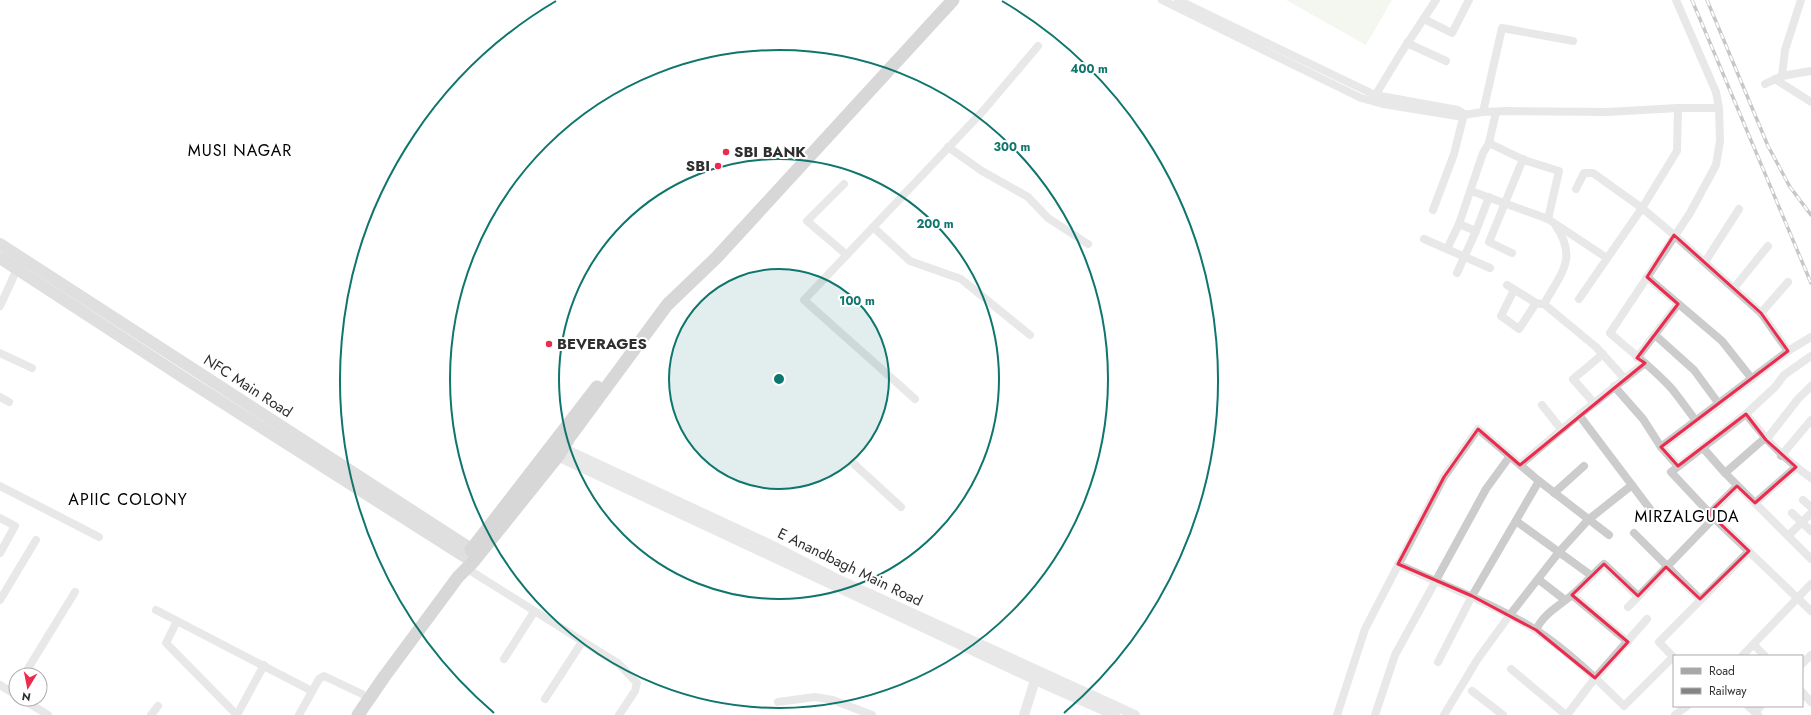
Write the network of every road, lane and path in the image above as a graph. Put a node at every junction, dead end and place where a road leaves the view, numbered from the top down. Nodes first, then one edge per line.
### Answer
1 (942, 0) edge
2 (953, 0) edge
3 (1162, 0) edge
4 (1178, 0) edge
5 (1436, 0) edge
6 (1469, 0) edge
7 (1676, 0) edge
8 (1801, 0) edge
9 (1424, 19) junction
10 (1212, 21) junction
11 (1573, 42) dead end
12 (1407, 43) junction
13 (1038, 46) dead end
14 (897, 56) junction
15 (1446, 61) dead end
16 (1811, 71) edge
17 (1779, 78) junction
18 (1765, 84) dead end
19 (1373, 98) junction
20 (1811, 102) edge
21 (1678, 108) junction
22 (1720, 108) junction
23 (1483, 112) junction
24 (1496, 112) junction
25 (1464, 114) junction
26 (1489, 142) junction
27 (948, 147) junction
28 (1523, 159) junction
29 (844, 184) dead end
30 (1576, 189) dead end
31 (1471, 190) junction
32 (1490, 197) junction
33 (1505, 203) junction
34 (1642, 208) junction
35 (1739, 209) dead end
36 (1433, 210) dead end
37 (1548, 219) junction
38 (1459, 224) junction
39 (1556, 226) junction
40 (873, 227) junction
41 (1476, 231) junction
42 (1674, 235) junction
43 (1424, 239) dead end
44 (0, 244) edge
45 (1088, 244) dead end
46 (1768, 246) dead end
47 (1447, 249) junction
48 (1512, 253) dead end
49 (846, 255) junction
50 (1465, 257) junction
51 (0, 258) edge
52 (1607, 258) junction
53 (1705, 262) junction
54 (1490, 268) dead end
55 (17, 269) junction
56 (1457, 273) dead end
57 (1647, 277) junction
58 (1788, 282) dead end
59 (1734, 288) junction
60 (1579, 299) dead end
61 (1540, 303) junction
62 (1678, 304) junction
63 (0, 306) edge
64 (1761, 313) junction
65 (1030, 335) dead end
66 (1655, 335) junction
67 (1811, 337) edge
68 (1788, 351) junction
69 (0, 353) edge
70 (1603, 354) junction
71 (1811, 356) edge
72 (1637, 358) junction
73 (1645, 363) junction
74 (32, 368) dead end
75 (1625, 379) junction
76 (1752, 379) junction
77 (1614, 386) junction
78 (1811, 386) edge
79 (0, 397) edge
80 (915, 399) dead end
81 (9, 402) dead end
82 (1594, 403) junction
83 (1719, 404) junction
84 (1542, 405) dead end
85 (1746, 414) junction
86 (1579, 415) junction
87 (1696, 420) junction
88 (1811, 420) edge
89 (1561, 429) junction
90 (1766, 439) junction
91 (1661, 447) junction
92 (1704, 448) junction
93 (556, 450) junction
94 (1510, 456) junction
95 (1782, 456) junction
96 (854, 464) dead end
97 (1520, 465) junction
98 (1584, 466) dead end
99 (1678, 466) junction
100 (1796, 467) junction
101 (1725, 473) junction
102 (1811, 478) edge
103 (1539, 481) junction
104 (1632, 485) junction
105 (0, 486) edge
106 (1737, 486) junction
107 (1554, 493) junction
108 (1804, 500) dead end
109 (1755, 503) junction
110 (900, 506) dead end
111 (1811, 507) edge
112 (1650, 509) dead end
113 (1792, 513) dead end
114 (1811, 513) edge
115 (1712, 516) junction
116 (0, 518) edge
117 (1588, 520) junction
118 (1516, 521) junction
119 (1802, 523) junction
120 (1811, 531) edge
121 (1634, 533) dead end
122 (1610, 535) dead end
123 (1788, 536) junction
124 (99, 537) dead end
125 (36, 540) dead end
126 (1749, 551) junction
127 (1559, 552) junction
128 (0, 553) edge
129 (471, 558) junction
130 (1811, 559) edge
131 (1398, 564) junction
132 (1666, 567) junction
133 (1592, 576) junction
134 (1538, 579) junction
135 (1434, 581) junction
136 (1811, 584) edge
137 (75, 592) dead end
138 (1472, 596) junction
139 (1638, 596) junction
140 (1569, 598) junction
141 (1798, 598) junction
142 (1700, 599) junction
143 (0, 600) edge
144 (1628, 607) dead end
145 (156, 610) dead end
146 (1811, 611) edge
147 (534, 612) junction
148 (1509, 616) junction
149 (1647, 619) dead end
150 (177, 621) junction
151 (1536, 630) junction
152 (582, 642) junction
153 (1628, 642) junction
154 (1754, 645) junction
155 (1743, 655) edge
156 (1764, 655) edge
157 (1811, 655) edge
158 (1673, 658) edge
159 (504, 659) dead end
160 (1438, 662) dead end
161 (1803, 663) edge
162 (264, 665) junction
163 (29, 667) edge
164 (1511, 669) dead end
165 (1036, 676) junction
166 (1596, 678) junction
167 (312, 691) junction
168 (1472, 691) dead end
169 (1803, 693) edge
170 (362, 694) junction
171 (545, 699) dead end
172 (778, 702) dead end
173 (1811, 702) edge
174 (158, 706) dead end
175 (35, 707) edge
176 (1687, 707) edge
177 (1378, 714) edge
178 (48, 715) edge
179 (151, 715) edge
180 (237, 715) edge
181 (299, 715) edge
182 (349, 715) edge
183 (358, 715) edge
184 (619, 715) edge
185 (872, 715) edge
186 (1024, 715) edge
187 (1115, 715) edge
188 (1135, 715) edge
189 (1337, 715) edge
190 (1444, 715) edge
191 (1503, 715) edge
192 (1567, 715) edge
193 (1676, 715) edge

1 - 14 main road
2 - 14 main road
3 - 10 street
4 - 10 street
5 - 9 street
6 - 9 street
7 - 22 street
8 - 17 street
9 - 12 street
10 - 19 street
11 - 23 street
12 - 15 street
12 - 19 street
13 - 27 street
14 - 93 main road
16 - 17 street
17 - 18 street
17 - 20 street
19 - 25 street
21 - 22 street
21 - 24 street
21 - 34 street
22 - 42 street
23 - 24 street
23 - 25 street
24 - 26 street
25 - 36 street
26 - 28 street
26 - 31 street
27 - 40 street
27 - 45 street
28 - 33 street
28 - 37 street
29 - 49 street
30 - 34 street
31 - 32 street
31 - 38 street
32 - 33 street
32 - 41 street
33 - 37 street
33 - 48 street
34 - 42 street
34 - 52 street
35 - 53 street
37 - 39 street
38 - 41 street
38 - 47 street
39 - 52 street
39 - 61 street
40 - 49 street
40 - 65 street
41 - 50 street
42 - 53 street
42 - 57 street
43 - 47 street
44 - 129 main road, NFC Main Road
46 - 59 street
47 - 50 street
49 - 80 street
50 - 54 street
50 - 56 street
51 - 55 main road, NFC Main Road
52 - 60 street
53 - 59 street
55 - 63 street
55 - 129 main road, NFC Main Road
57 - 62 street
57 - 72 street
58 - 64 street
59 - 64 street
61 - 61 street
61 - 70 street
62 - 66 street
62 - 76 street
64 - 68 street
66 - 72 street
66 - 83 street
67 - 68 street
68 - 76 street
69 - 74 street
70 - 75 street
70 - 82 street
71 - 85 street
72 - 73 street
73 - 75 street
73 - 87 street
75 - 77 street
76 - 83 street
77 - 82 street
77 - 91 street
78 - 90 street
79 - 81 street
82 - 86 street
83 - 87 street
84 - 89 street
85 - 90 street
85 - 92 street
86 - 89 street
86 - 104 street
87 - 91 street
88 - 95 street
89 - 97 street
90 - 95 street
90 - 101 street
91 - 99 street
92 - 99 street
92 - 101 street
93 - 129 main road
93 - 165 street, E Anandbagh Main Road
94 - 97 street
94 - 131 street
94 - 135 street
95 - 100 street
96 - 110 street
97 - 103 street
98 - 107 street
99 - 115 street
100 - 102 street
100 - 109 street
101 - 106 street
103 - 107 street
103 - 118 street
104 - 112 street
104 - 117 street
105 - 124 street
106 - 109 street
106 - 115 street
107 - 117 street
108 - 111 street
109 - 123 street
113 - 119 street
114 - 119 street
115 - 126 street
115 - 132 street
116 - 128 street
117 - 122 street
117 - 127 street
118 - 127 street
118 - 138 street
119 - 120 street
119 - 123 street
121 - 132 street
123 - 130 street
125 - 143 street
126 - 141 street
126 - 142 street
127 - 133 street
127 - 134 street
129 - 147 street
129 - 170 main road
129 - 183 main road
131 - 135 street
131 - 189 street
132 - 139 street
132 - 142 street
133 - 139 street
133 - 140 street
134 - 140 street
134 - 148 street
135 - 138 street
135 - 177 street
136 - 141 street
137 - 163 street
138 - 148 street
138 - 160 street
139 - 144 street
140 - 151 street
140 - 153 street
141 - 146 street
141 - 154 street
142 - 158 street
145 - 150 street
147 - 152 street
147 - 159 street
148 - 151 street
148 - 190 street
149 - 153 street
150 - 162 street
150 - 180 street
151 - 166 street
152 - 171 street
152 - 184 street
153 - 166 street
154 - 155 street
154 - 156 street
157 - 161 street
158 - 166 street
162 - 167 street
162 - 180 street
164 - 192 street
165 - 186 street
165 - 187 street, E Anandbagh Main Road
165 - 188 street, E Anandbagh Main Road
166 - 192 street
167 - 170 street
167 - 181 street
168 - 191 street
169 - 173 street
170 - 182 main road
172 - 185 street
174 - 179 street
175 - 178 street
176 - 193 street

